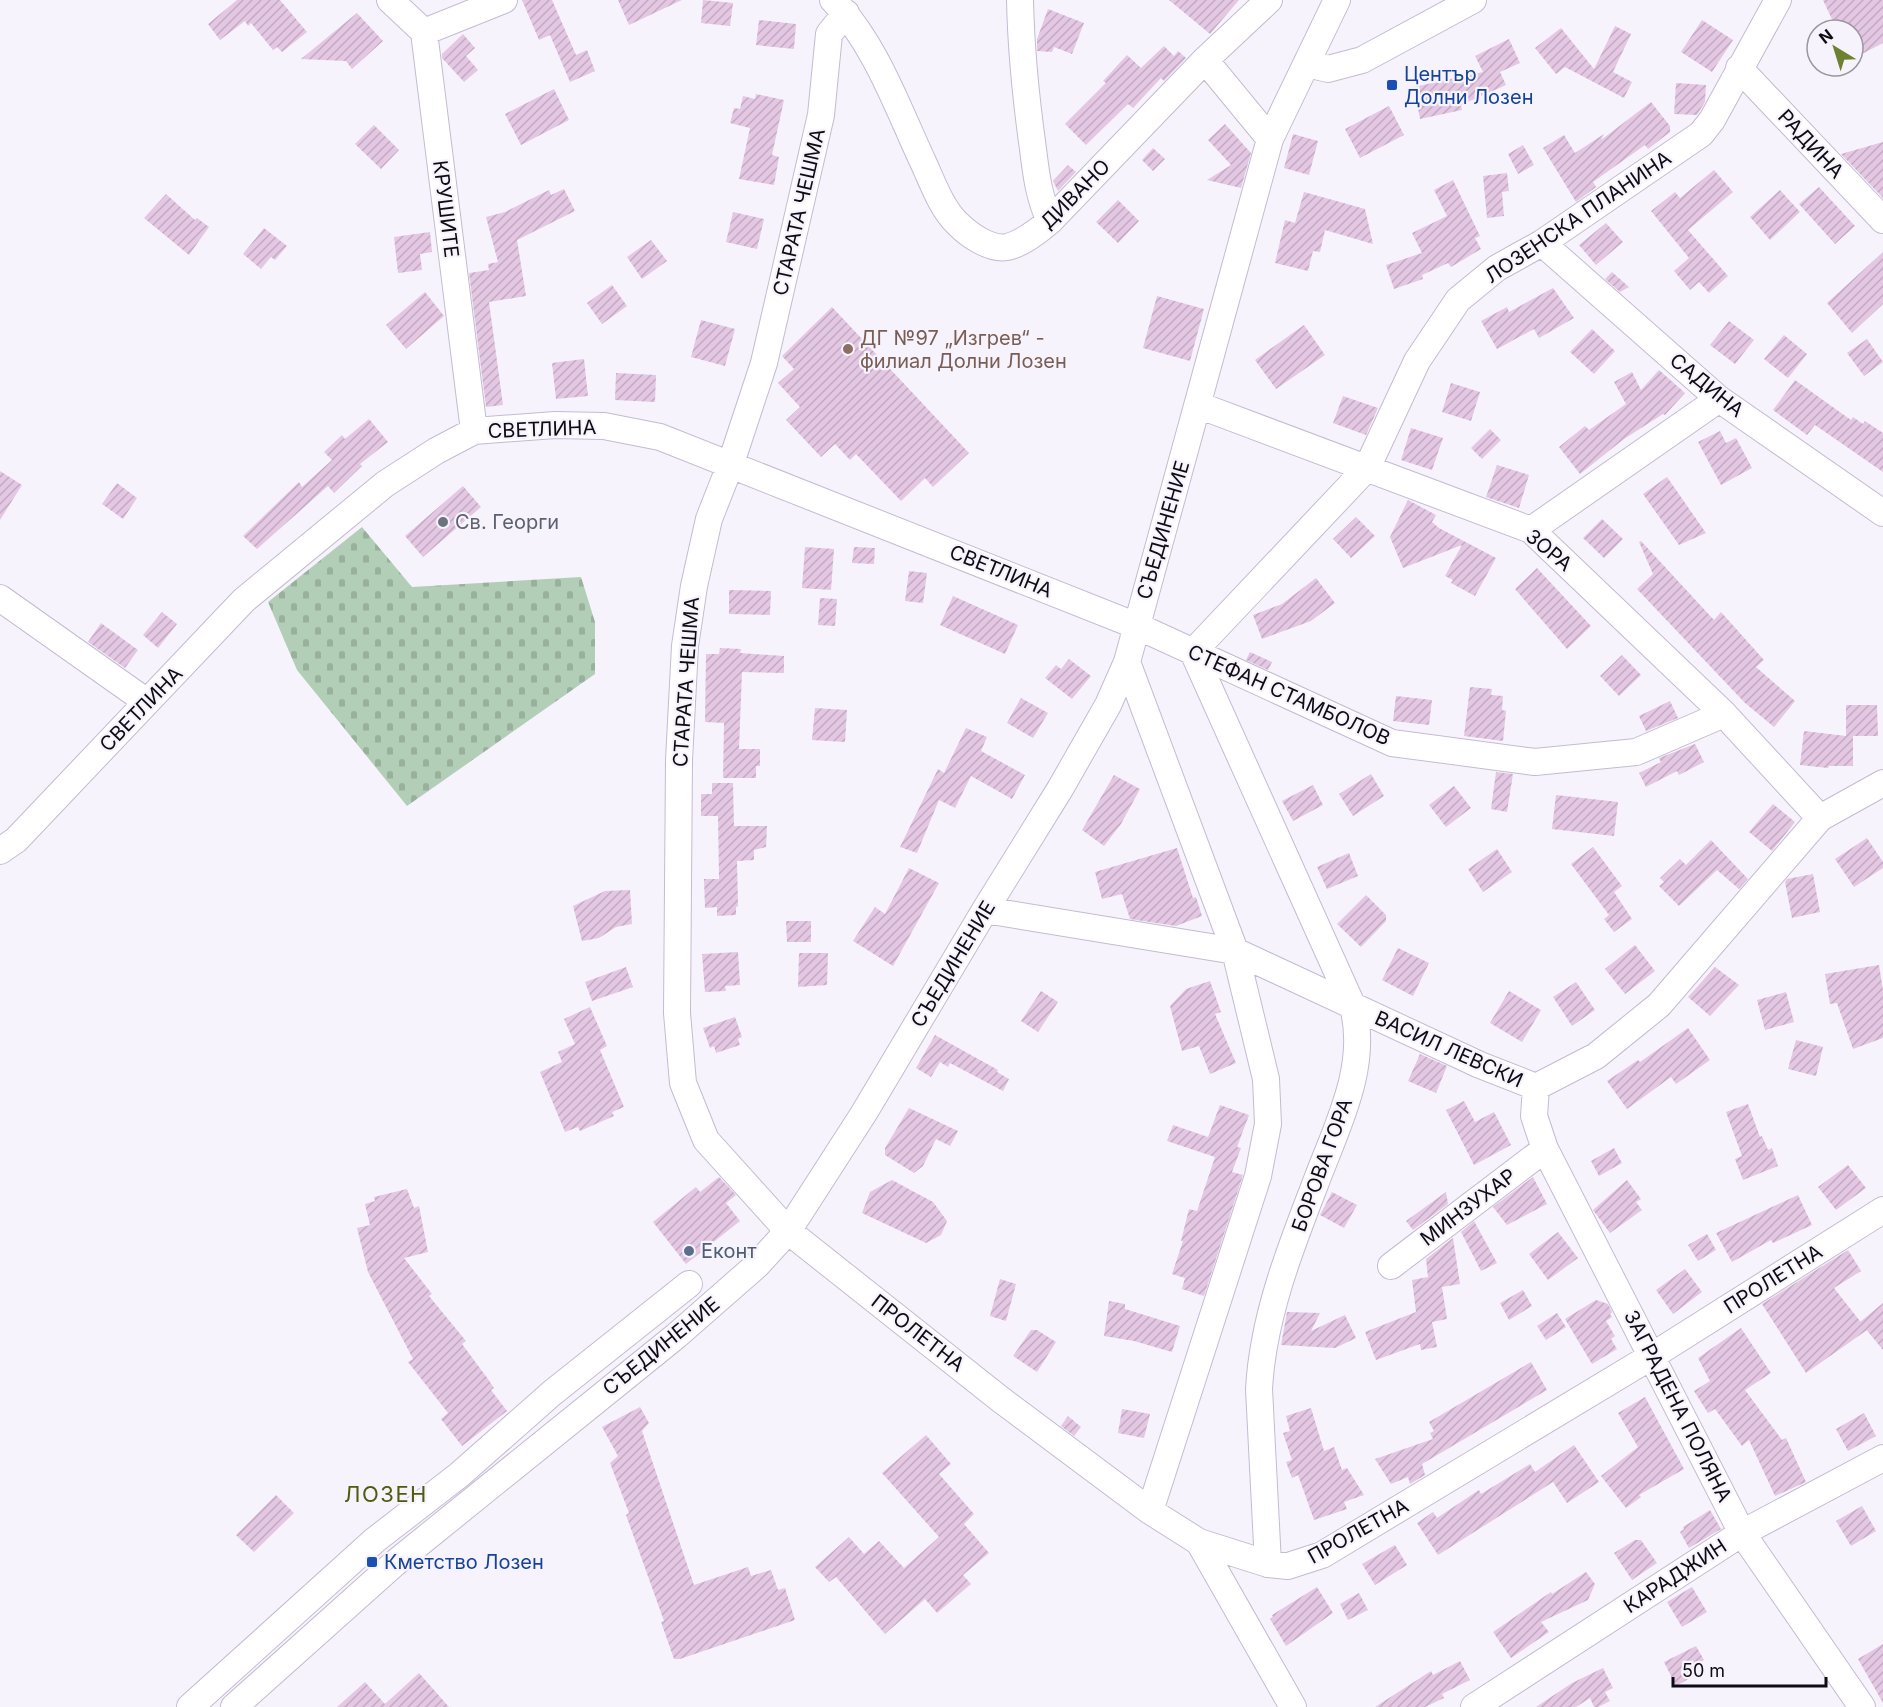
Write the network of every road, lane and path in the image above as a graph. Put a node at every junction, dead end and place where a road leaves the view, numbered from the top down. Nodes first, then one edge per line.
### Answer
1 (390, 0) edge
2 (504, 0) edge
3 (1020, 0) edge
4 (1269, 0) edge
5 (1337, 0) edge
6 (1473, 0) edge
7 (1778, 0) edge
8 (839, 7) edge
9 (424, 32) junction
10 (1205, 60) junction
11 (1307, 64) junction
12 (1739, 68) junction
13 (1270, 139) junction
14 (1883, 220) edge
15 (1050, 221) junction
16 (1542, 243) junction
17 (1719, 399) junction
18 (1198, 405) junction
19 (474, 431) junction
20 (731, 463) junction
21 (1367, 468) junction
22 (1883, 513) edge
23 (1531, 530) junction
24 (0, 598) edge
25 (1137, 626) junction
26 (1193, 652) junction
27 (1127, 662) junction
28 (147, 702) junction
29 (1724, 714) junction
30 (1883, 783) edge
31 (1820, 818) junction
32 (0, 851) edge
33 (985, 910) junction
34 (1235, 951) junction
35 (1353, 1007) junction
36 (1536, 1087) junction
37 (1545, 1149) junction
38 (1883, 1210) edge
39 (788, 1231) junction
40 (1391, 1266) dead end
41 (689, 1284) dead end
42 (1652, 1356) junction
43 (1883, 1458) edge
44 (1150, 1511) junction
45 (1742, 1533) junction
46 (1199, 1542) junction
47 (1268, 1564) junction
48 (190, 1707) edge
49 (234, 1707) edge
50 (1293, 1707) edge
51 (1474, 1707) edge
52 (1862, 1707) edge

1 - 9 street
2 - 9 street
3 - 15 street
4 - 10 street, ДИВАНО
5 - 11 street, СЪЕДИНЕНИЕ
6 - 11 street
7 - 12 street, ЛОЗЕНСКА ПЛАНИНА
8 - 15 street, ДИВАНО
8 - 20 street, СТАРАТА ЧЕШМА
9 - 19 street, КРУШИТЕ
10 - 13 street
10 - 15 street, ДИВАНО
11 - 13 street, СЪЕДИНЕНИЕ
12 - 14 street, РАДИНА
12 - 16 street, ЛОЗЕНСКА ПЛАНИНА
13 - 18 street, СЪЕДИНЕНИЕ
16 - 17 street, САДИНА
16 - 21 street, ЛОЗЕНСКА ПЛАНИНА
17 - 22 street, САДИНА
17 - 23 street
18 - 21 street, ЗОРА
18 - 25 street, СЪЕДИНЕНИЕ
19 - 20 street, СВЕТЛИНА
19 - 28 street, СВЕТЛИНА
20 - 25 street, СВЕТЛИНА
20 - 39 street, СТАРАТА ЧЕШМА
21 - 23 street, ЗОРА
21 - 26 street, ЛОЗЕНСКА ПЛАНИНА
23 - 29 street, ЗОРА
24 - 28 street
25 - 26 street, СТЕФАН СТАМБОЛОВ
25 - 27 street, СЪЕДИНЕНИЕ
26 - 29 street, СТЕФАН СТАМБОЛОВ
26 - 35 street, БОРОВА ГОРА
27 - 33 street, СЪЕДИНЕНИЕ
27 - 34 street
28 - 32 street, СВЕТЛИНА
29 - 31 street, ЗОРА
30 - 31 street, ВАСИЛ ЛЕВСКИ
31 - 36 street, ВАСИЛ ЛЕВСКИ
33 - 34 street, ВАСИЛ ЛЕВСКИ
33 - 39 street, СЪЕДИНЕНИЕ
34 - 35 street, ВАСИЛ ЛЕВСКИ
34 - 44 street
35 - 36 street, ВАСИЛ ЛЕВСКИ
35 - 47 street, БОРОВА ГОРА
36 - 37 street, ЗАГРАДЕНА ПОЛЯНА
37 - 40 street, МИНЗУХАР
37 - 42 street, ЗАГРАДЕНА ПОЛЯНА
38 - 42 street, ПРОЛЕТНА
39 - 44 street, ПРОЛЕТНА
39 - 49 street, СЪЕДИНЕНИЕ
41 - 48 street
42 - 45 street, ЗАГРАДЕНА ПОЛЯНА
42 - 47 street, ПРОЛЕТНА
43 - 45 street, КАРАДЖИН
44 - 46 street, ПРОЛЕТНА
45 - 51 street, КАРАДЖИН
45 - 52 street, ЗАГРАДЕНА ПОЛЯНА
46 - 47 street, ПРОЛЕТНА
46 - 50 street

